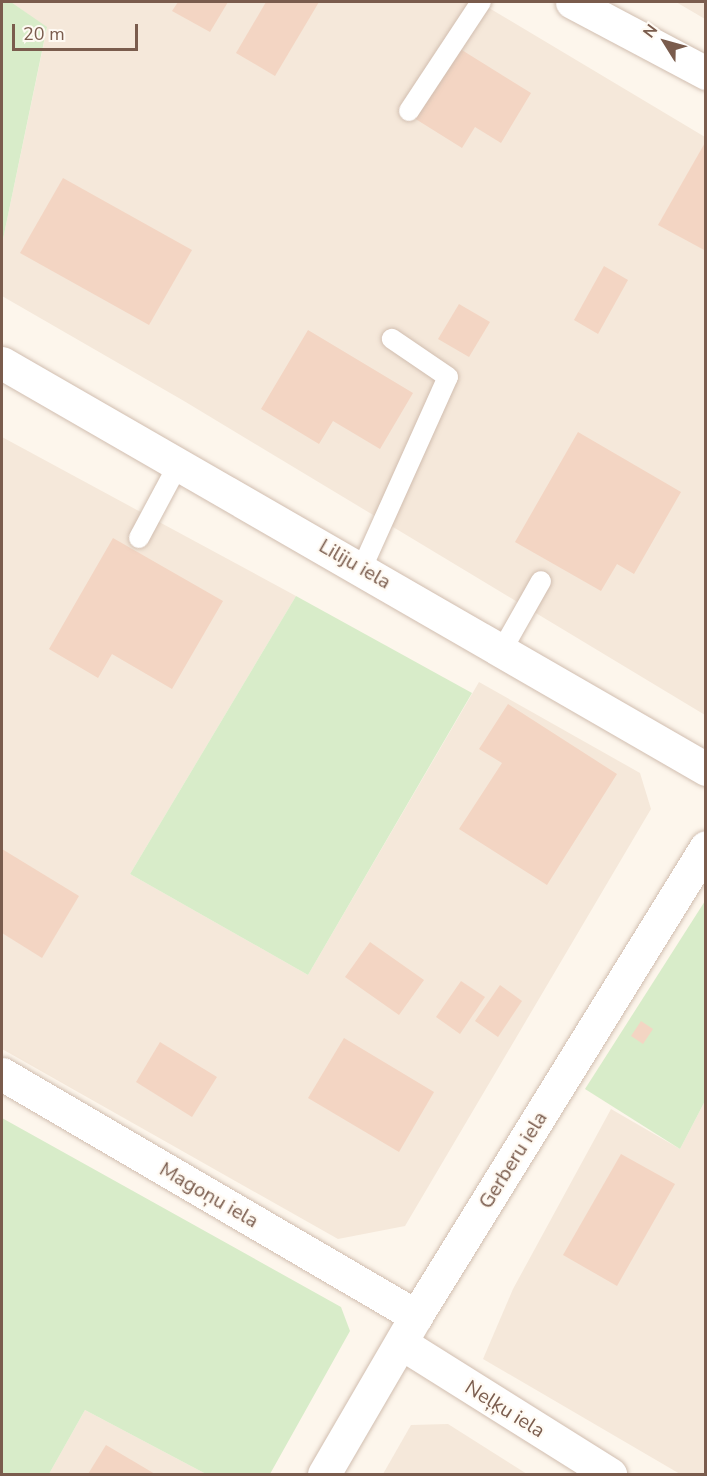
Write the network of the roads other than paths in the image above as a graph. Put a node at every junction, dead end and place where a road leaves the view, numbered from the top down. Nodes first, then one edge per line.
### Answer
1 (481, 2) edge
2 (572, 2) edge
3 (705, 73) edge
4 (409, 111) dead end
5 (392, 339) dead end
6 (2, 363) edge
7 (179, 463) junction
8 (139, 538) dead end
9 (362, 568) junction
10 (541, 581) dead end
11 (502, 650) junction
12 (705, 769) edge
13 (705, 847) edge
14 (2, 1074) edge
15 (409, 1330) junction
16 (324, 1474) edge
17 (610, 1474) edge

1 - 4 lane
2 - 3 street
5 - 9 lane
6 - 7 street, Liliju iela
7 - 8 lane
7 - 9 street, Liliju iela
9 - 11 street, Liliju iela
10 - 11 lane
11 - 12 street, Liliju iela
13 - 15 street, Gerberu iela
14 - 15 street, Magoņu iela
15 - 16 street, Gerberu iela
15 - 17 street, Neļķu iela

